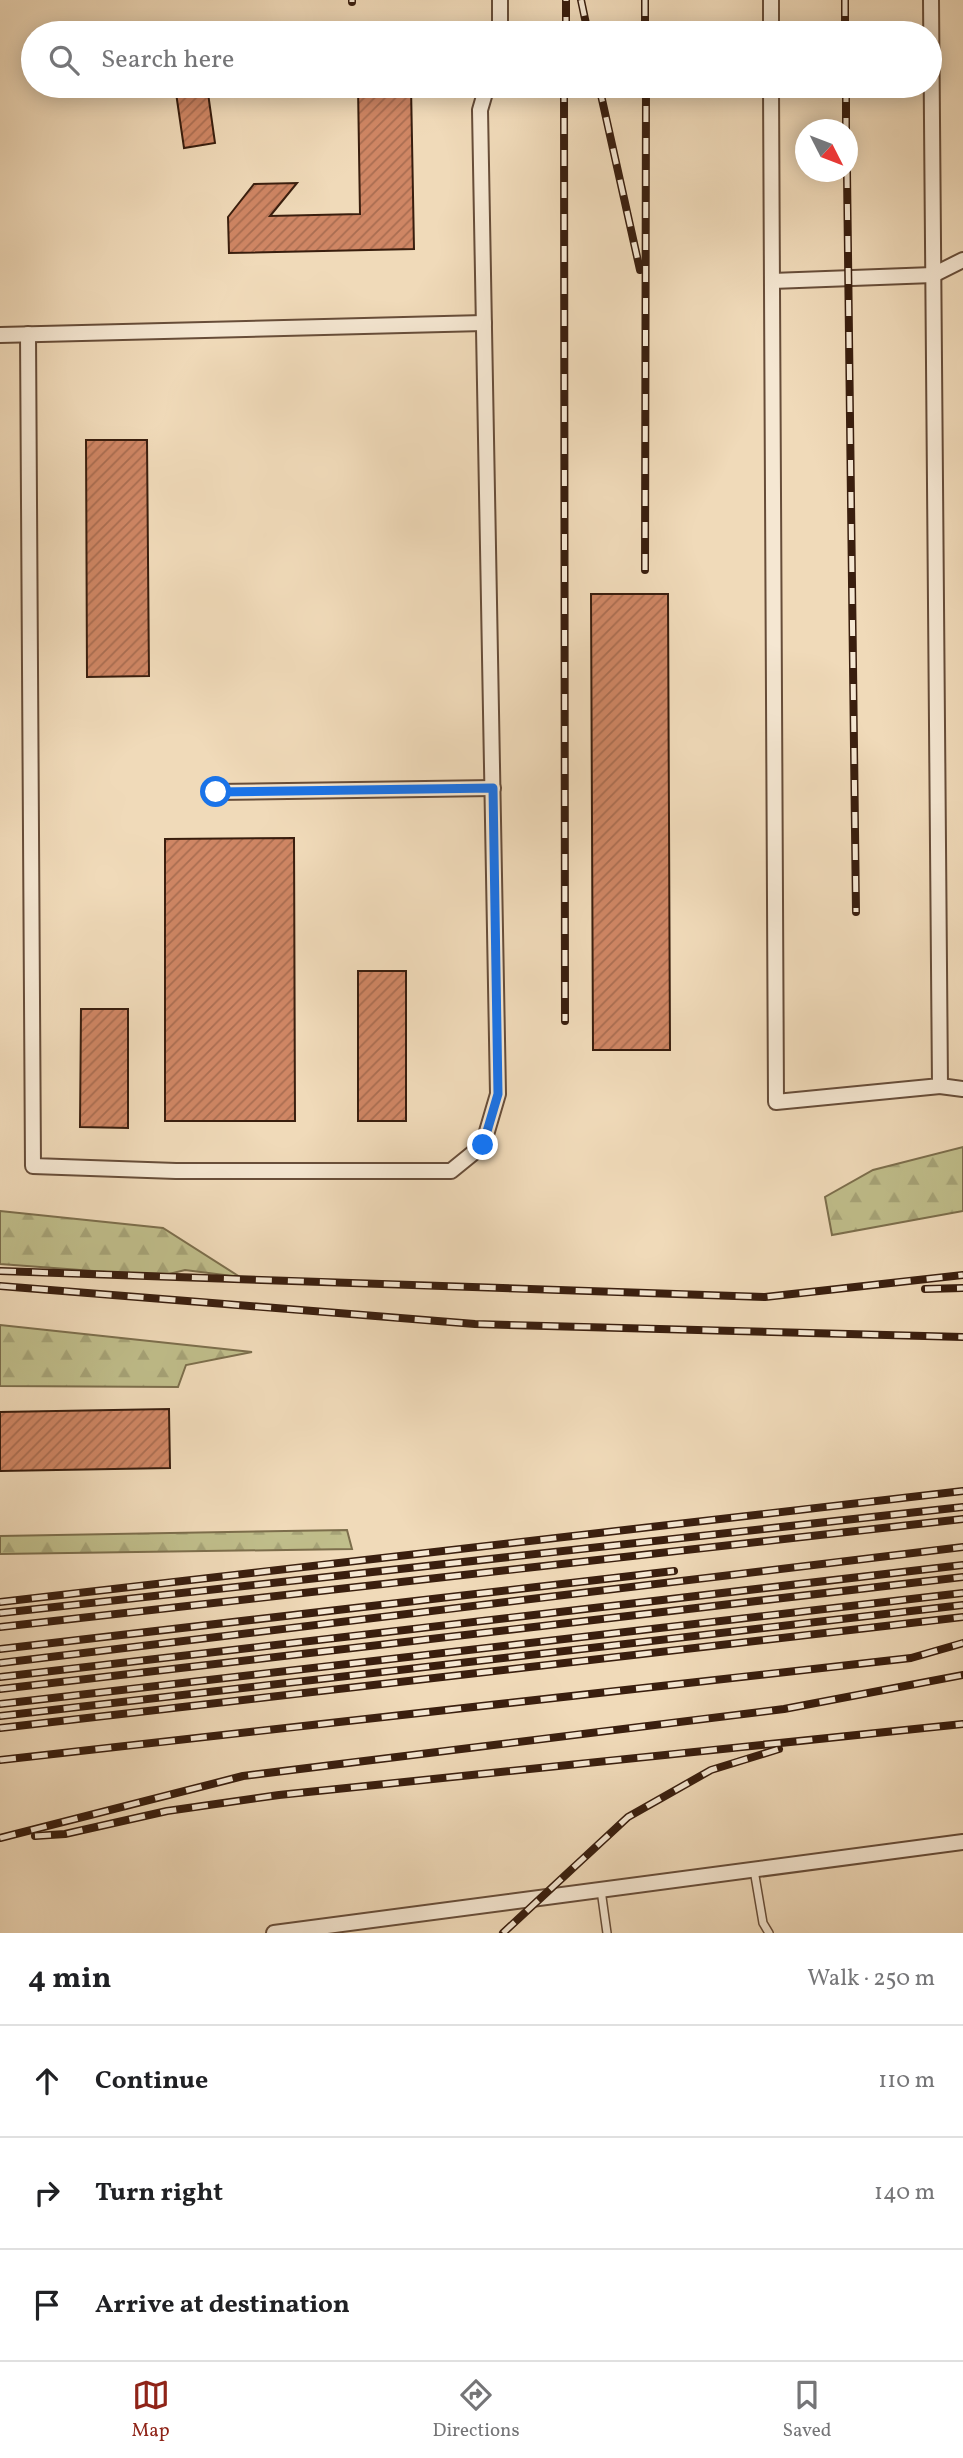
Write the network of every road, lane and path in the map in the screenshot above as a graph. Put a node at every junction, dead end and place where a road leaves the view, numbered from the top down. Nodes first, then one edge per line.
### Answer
1 (500, 0) edge
2 (771, 0) edge
3 (931, 0) edge
4 (500, 21) edge
5 (771, 21) edge
6 (931, 21) edge
7 (483, 98) edge
8 (771, 98) edge
9 (932, 98) edge
10 (963, 260) edge
11 (933, 275) junction
12 (772, 281) junction
13 (484, 323) junction
14 (28, 334) junction
15 (0, 335) edge
16 (493, 788) junction
17 (216, 792) dead end
18 (940, 1086) junction
19 (963, 1089) edge
20 (963, 1842) edge
21 (754, 1870) junction
22 (601, 1890) junction
23 (608, 1932) edge
24 (274, 1933) edge
25 (769, 1933) edge

1 - 4 street
2 - 5 street
3 - 6 street
7 - 13 street
8 - 12 street
9 - 11 street
10 - 11 street
11 - 12 street
11 - 18 street
12 - 18 street
13 - 14 street
13 - 16 street
14 - 15 street
14 - 16 street
16 - 17 street
18 - 19 street
20 - 21 street
21 - 22 street
21 - 25 lane
22 - 23 lane
22 - 24 street

